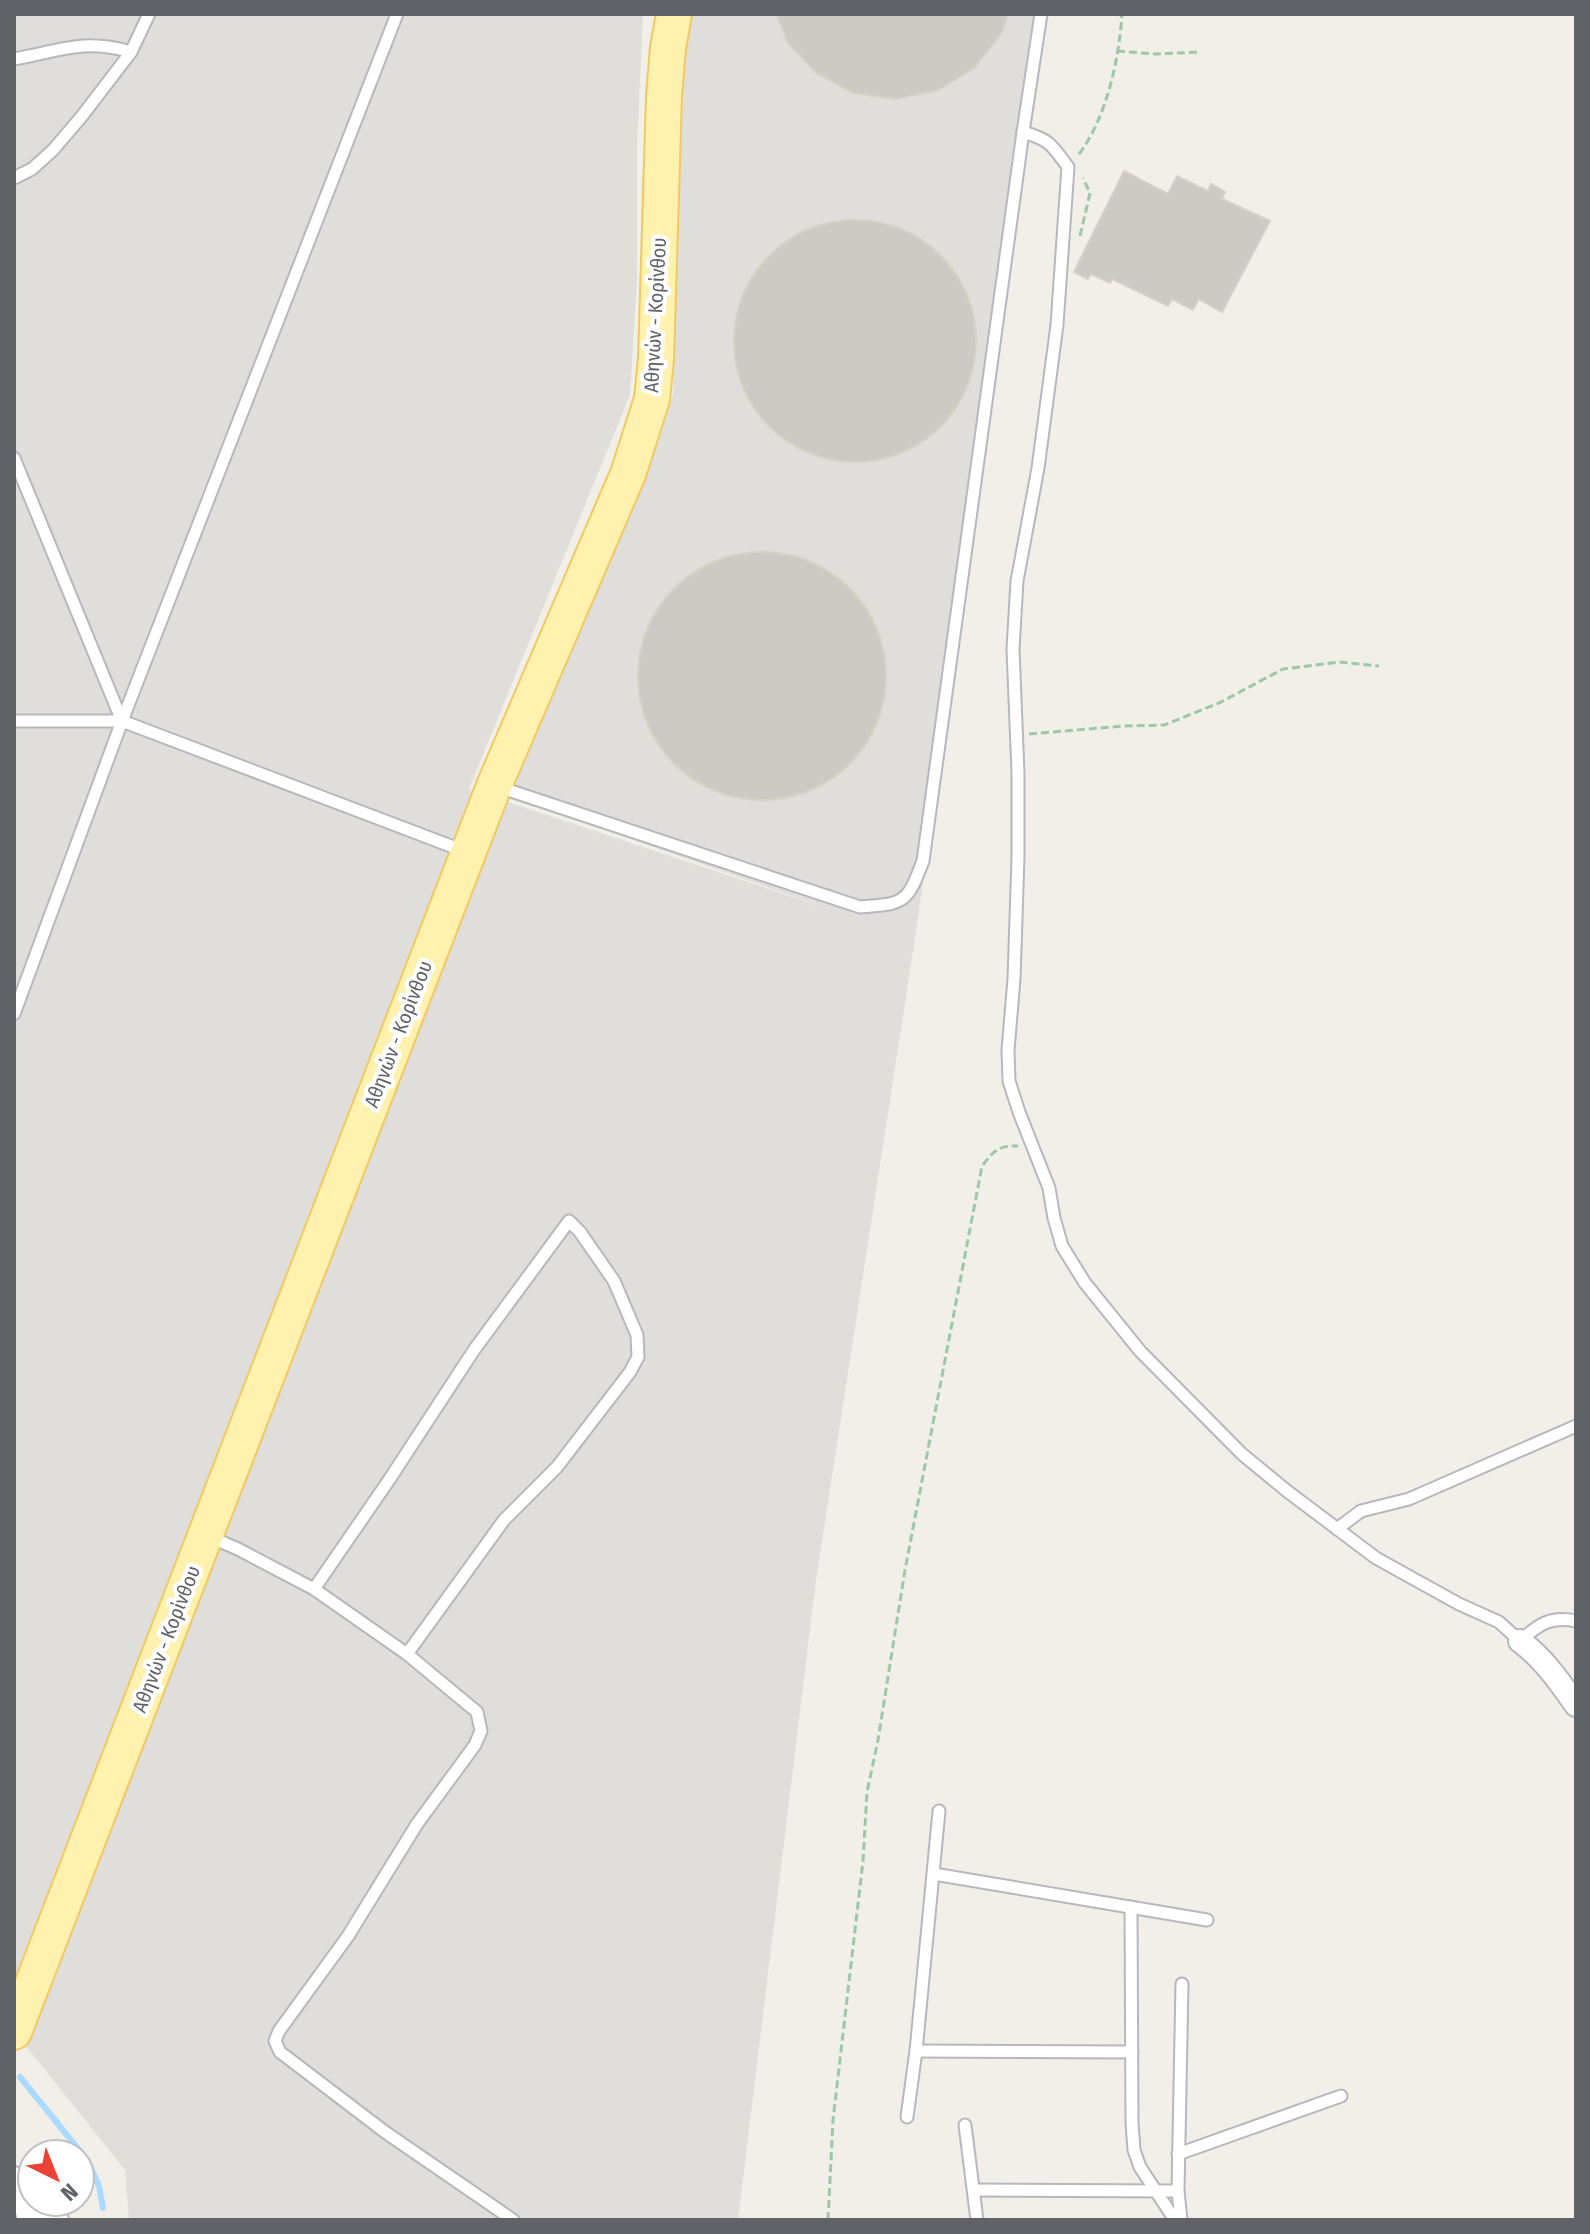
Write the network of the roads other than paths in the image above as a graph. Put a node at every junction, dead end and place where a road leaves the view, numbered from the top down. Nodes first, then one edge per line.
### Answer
1 (149, 14) edge
2 (397, 14) edge
3 (674, 14) edge
4 (1041, 14) edge
5 (131, 52) junction
6 (14, 59) edge
7 (1023, 132) junction
8 (14, 178) edge
9 (14, 458) edge
10 (14, 721) edge
11 (122, 721) junction
12 (494, 786) junction
13 (468, 852) junction
14 (14, 1014) edge
15 (1576, 1426) edge
16 (1337, 1529) junction
17 (206, 1535) junction
18 (314, 1589) junction
19 (1576, 1621) edge
20 (1520, 1641) junction
21 (407, 1654) junction
22 (1576, 1705) edge
23 (939, 1811) dead end
24 (934, 1874) junction
25 (1131, 1907) junction
26 (1207, 1920) dead end
27 (1182, 1984) dead end
28 (14, 2032) edge
29 (916, 2051) junction
30 (1132, 2052) junction
31 (1341, 2096) dead end
32 (907, 2117) dead end
33 (965, 2125) dead end
34 (1178, 2154) junction
35 (974, 2190) junction
36 (1155, 2190) junction
37 (1178, 2191) junction
38 (513, 2220) edge
39 (977, 2220) edge
40 (1175, 2220) edge
41 (1181, 2220) edge

1 - 5 lane
2 - 11 lane
3 - 12 main road, Αθηνών - Κορίνθου
4 - 7 lane
5 - 6 lane
5 - 8 lane
7 - 12 lane
7 - 16 lane
9 - 11 lane
10 - 11 lane
11 - 13 lane
11 - 14 lane
12 - 13 main road, Αθηνών - Κορίνθου
13 - 17 main road, Αθηνών - Κορίνθου
15 - 16 lane
16 - 20 lane
17 - 18 lane
17 - 28 main road, Αθηνών - Κορίνθου
18 - 21 lane
18 - 21 lane
19 - 20 lane
20 - 22 street
21 - 38 lane
23 - 24 lane
24 - 25 lane
24 - 29 lane
25 - 26 lane
25 - 30 lane
27 - 34 lane
29 - 30 lane
29 - 32 lane
30 - 36 lane
31 - 34 lane
33 - 35 lane
34 - 37 lane
35 - 36 lane
35 - 39 lane
36 - 37 lane
36 - 40 lane
37 - 41 lane

